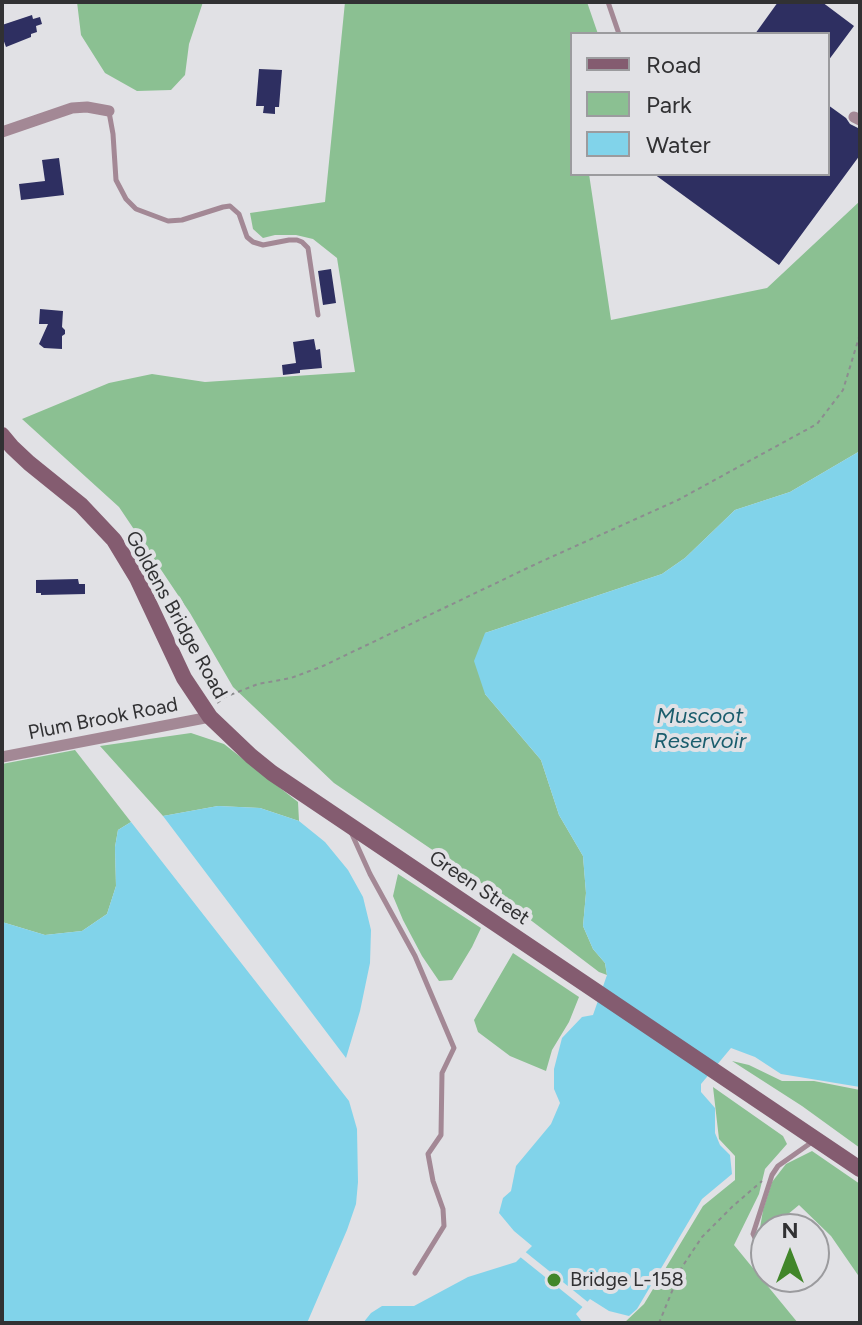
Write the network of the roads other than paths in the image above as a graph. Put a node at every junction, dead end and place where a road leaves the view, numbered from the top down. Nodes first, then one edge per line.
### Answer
1 (608, 2) edge
2 (618, 32) edge
3 (109, 111) joint
4 (2, 132) edge
5 (318, 315) dead end
6 (2, 435) edge
7 (208, 714) junction
8 (2, 757) edge
9 (348, 824) junction
10 (816, 1139) junction
11 (860, 1169) edge
12 (759, 1213) edge
13 (415, 1273) dead end

1 - 2 lane
3 - 4 street
3 - 5 lane
6 - 7 main road, Goldens Bridge Road
7 - 8 street, Plum Brook Road
7 - 9 main road, Green Street
9 - 10 main road, Green Street
9 - 13 lane
10 - 11 main road, Green Street
10 - 12 lane

